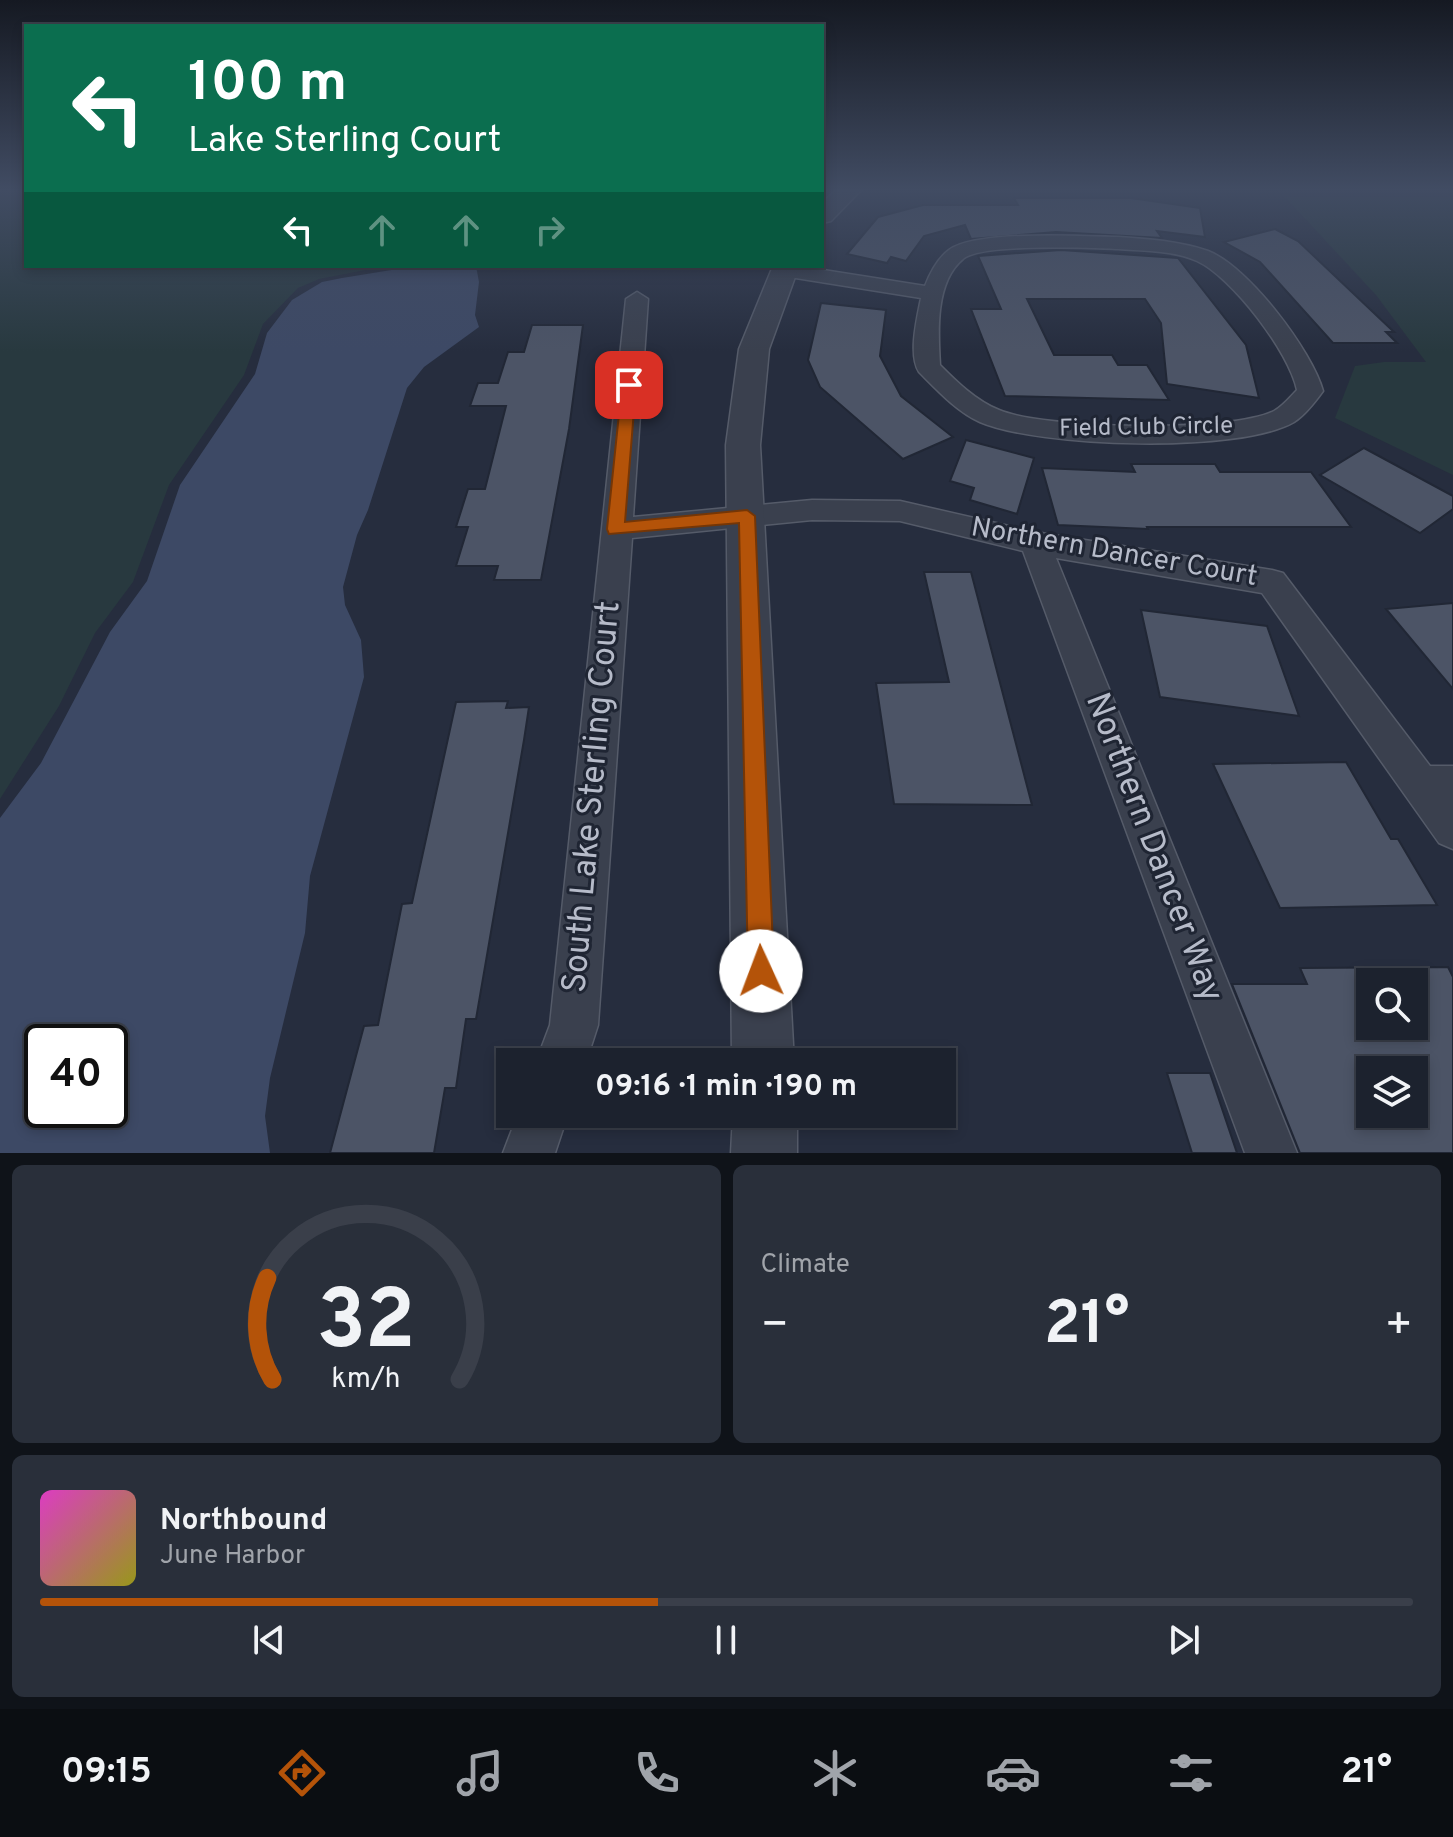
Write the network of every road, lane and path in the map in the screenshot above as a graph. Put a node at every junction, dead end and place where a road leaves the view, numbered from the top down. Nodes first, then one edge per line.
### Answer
1 (785, 268) edge
2 (935, 294) junction
3 (637, 299) dead end
4 (747, 516) junction
5 (616, 529) junction
6 (1035, 543) junction
7 (1436, 784) edge
8 (1453, 829) edge
9 (566, 1048) edge
10 (763, 1048) edge
11 (538, 1128) edge
12 (529, 1153) edge
13 (1271, 1153) edge

1 - 2 street
1 - 4 street
2 - 2 street, Field Club Circle
3 - 5 street, South Lake Sterling Court
4 - 5 street, Northern Dancer Court
4 - 6 street, Northern Dancer Court
4 - 10 street
5 - 9 street, South Lake Sterling Court
6 - 7 street, Northern Dancer Court
6 - 13 street, Northern Dancer Way
7 - 8 street, Northern Dancer Court
11 - 12 street

